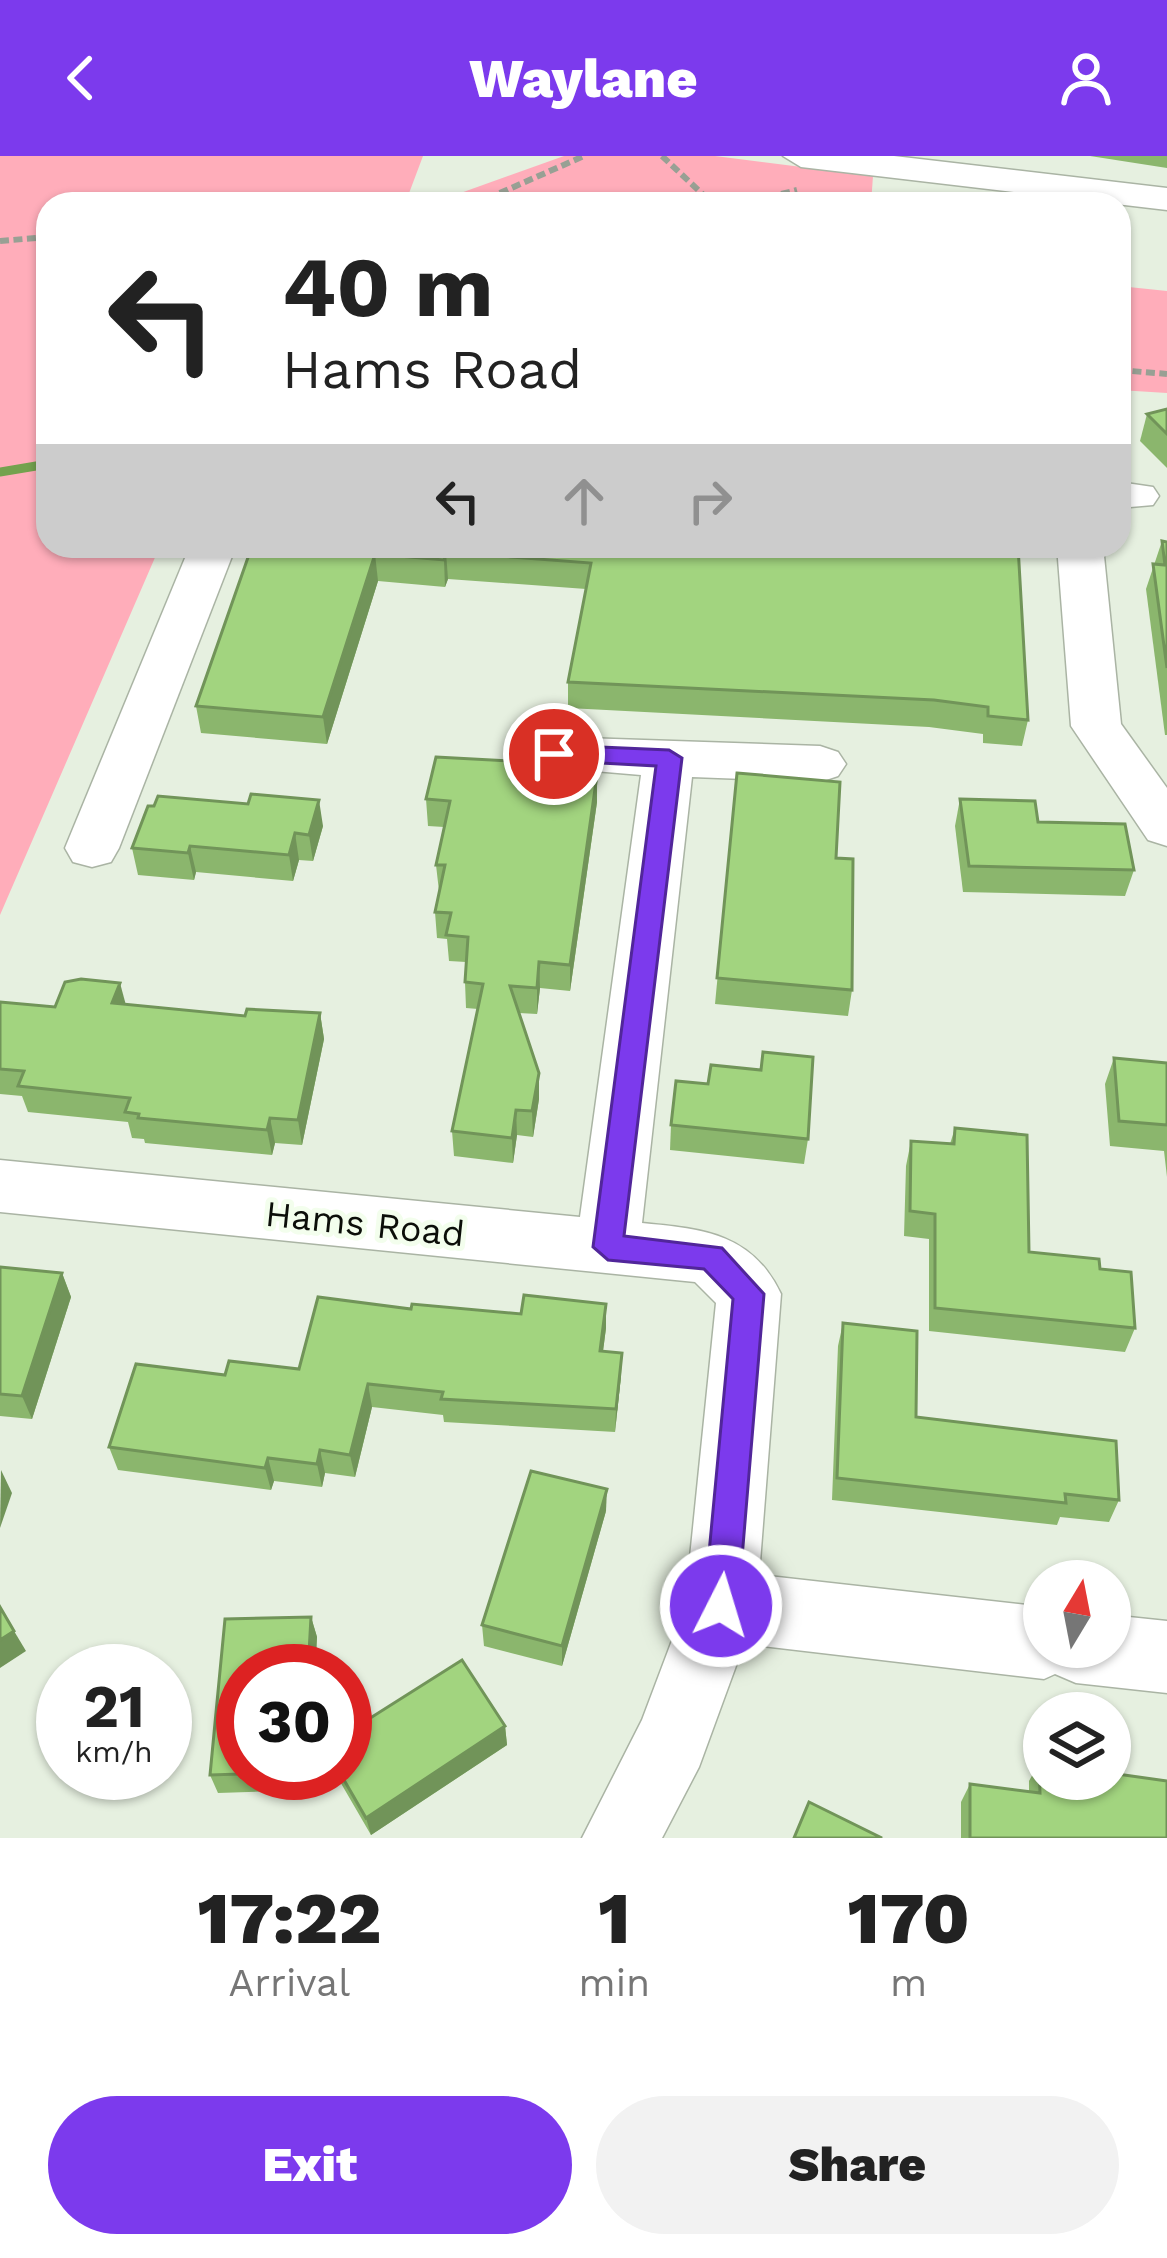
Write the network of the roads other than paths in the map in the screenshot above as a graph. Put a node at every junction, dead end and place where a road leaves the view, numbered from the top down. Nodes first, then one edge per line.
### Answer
1 (801, 156) edge
2 (1001, 168) edge
3 (1126, 192) edge
4 (1131, 193) edge
5 (1167, 200) edge
6 (208, 558) edge
7 (1081, 558) edge
8 (554, 754) dead end
9 (669, 758) junction
10 (820, 764) dead end
11 (113, 794) junction
12 (165, 796) edge
13 (1167, 827) edge
14 (92, 848) dead end
15 (0, 1186) edge
16 (608, 1247) junction
17 (721, 1606) junction
18 (1023, 1641) edge
19 (1131, 1654) edge
20 (1167, 1658) edge
21 (620, 1838) edge

1 - 2 street
2 - 3 street
4 - 5 street
6 - 11 street
7 - 13 street
8 - 9 street
9 - 10 street
9 - 16 street
11 - 12 street
11 - 14 street
15 - 16 street, Hams Road
16 - 17 street, Hams Road
17 - 18 street
17 - 21 street
19 - 20 street

